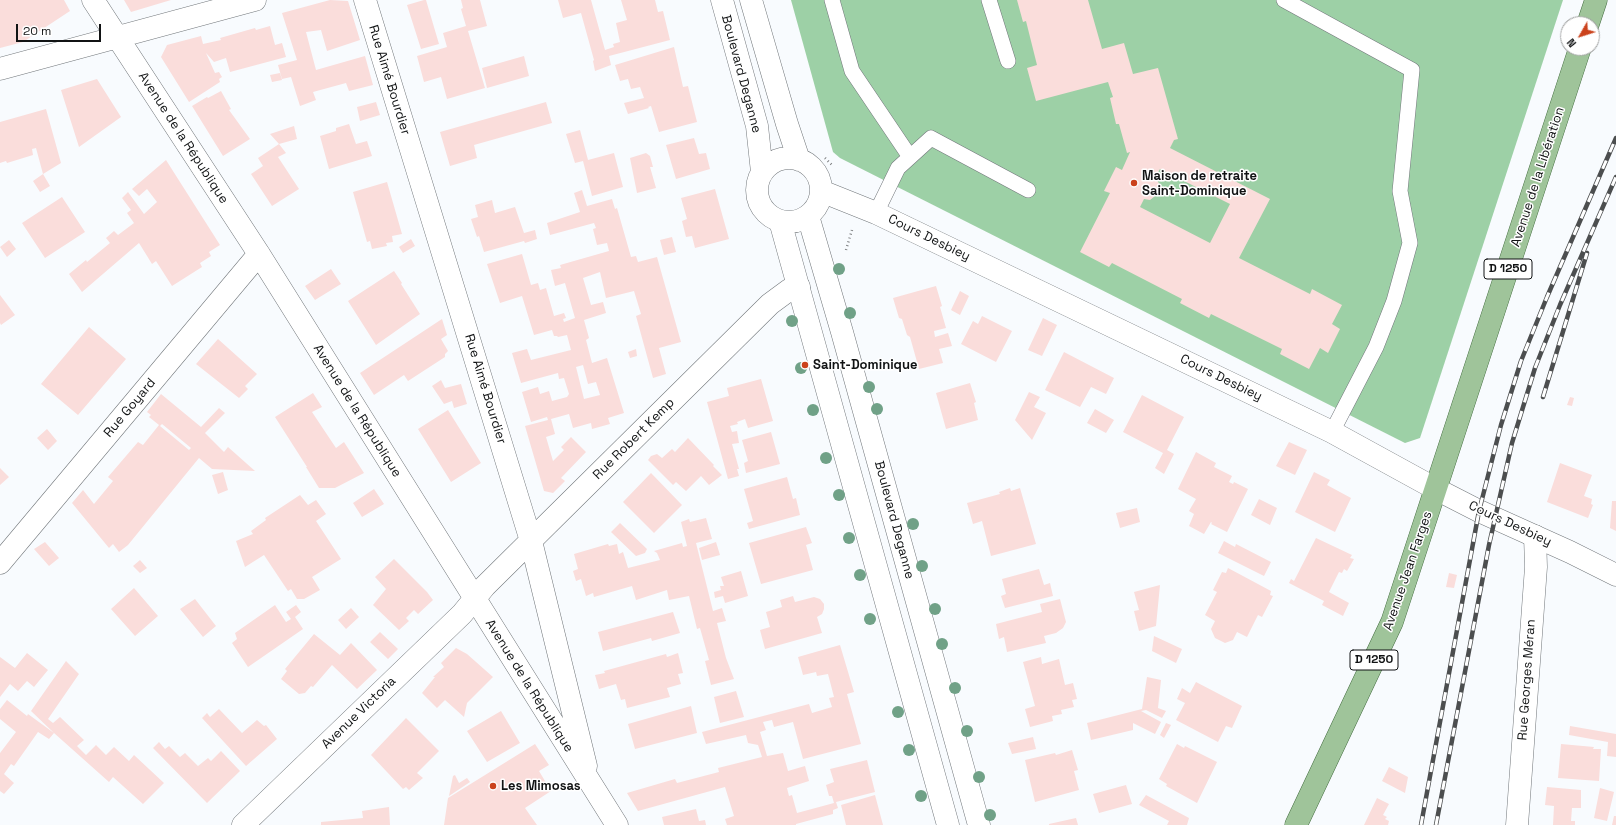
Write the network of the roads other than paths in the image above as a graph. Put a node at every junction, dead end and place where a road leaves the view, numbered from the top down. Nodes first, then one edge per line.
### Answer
1 (93, 0) edge
2 (255, 0) edge
3 (365, 0) edge
4 (722, 0) edge
5 (750, 0) edge
6 (832, 0) edge
7 (989, 0) edge
8 (1284, 0) edge
9 (1596, 0) edge
10 (1591, 16) edge
11 (117, 38) junction
12 (1577, 56) edge
13 (1008, 61) dead end
14 (0, 69) edge
15 (910, 157) junction
16 (799, 160) junction
17 (762, 172) junction
18 (821, 190) junction
19 (1028, 190) dead end
20 (876, 213) junction
21 (808, 216) junction
22 (780, 221) junction
23 (259, 254) junction
24 (799, 287) junction
25 (1332, 432) junction
26 (1436, 489) junction
27 (1535, 536) junction
28 (531, 542) junction
29 (0, 563) edge
30 (1616, 575) edge
31 (474, 599) junction
32 (590, 782) junction
33 (243, 825) edge
34 (616, 825) edge
35 (948, 825) edge
36 (978, 825) edge
37 (1296, 825) edge
38 (1517, 825) edge

1 - 11 street, Avenue de la République
2 - 11 street
3 - 28 street, Rue Aimé Bourdier
4 - 17 street, Boulevard Deganne
5 - 16 street
6 - 15 lane
7 - 13 lane
8 - 25 lane
9 - 10 main road
11 - 14 street
11 - 23 street, Avenue de la République
12 - 26 main road, Avenue de la Libération / D 1250
15 - 19 lane
15 - 20 lane
16 - 17 street
16 - 18 street
17 - 22 street
18 - 20 street, Cours Desbiey
18 - 21 street
20 - 25 street, Cours Desbiey
21 - 22 street
21 - 36 street, Boulevard Deganne
22 - 24 street
23 - 29 street, Rue Goyard
23 - 31 street, Avenue de la République
24 - 28 street, Rue Robert Kemp
24 - 35 street
25 - 26 street, Cours Desbiey
26 - 27 street, Cours Desbiey
26 - 37 main road, Avenue Jean Farges / D 1250
27 - 30 street, Cours Desbiey
27 - 38 street, Rue Georges Méran
28 - 31 street, Rue Robert Kemp
28 - 32 street, Rue Aimé Bourdier
31 - 32 street, Avenue de la République
31 - 33 street, Avenue Victoria
32 - 34 street, Avenue de la République

